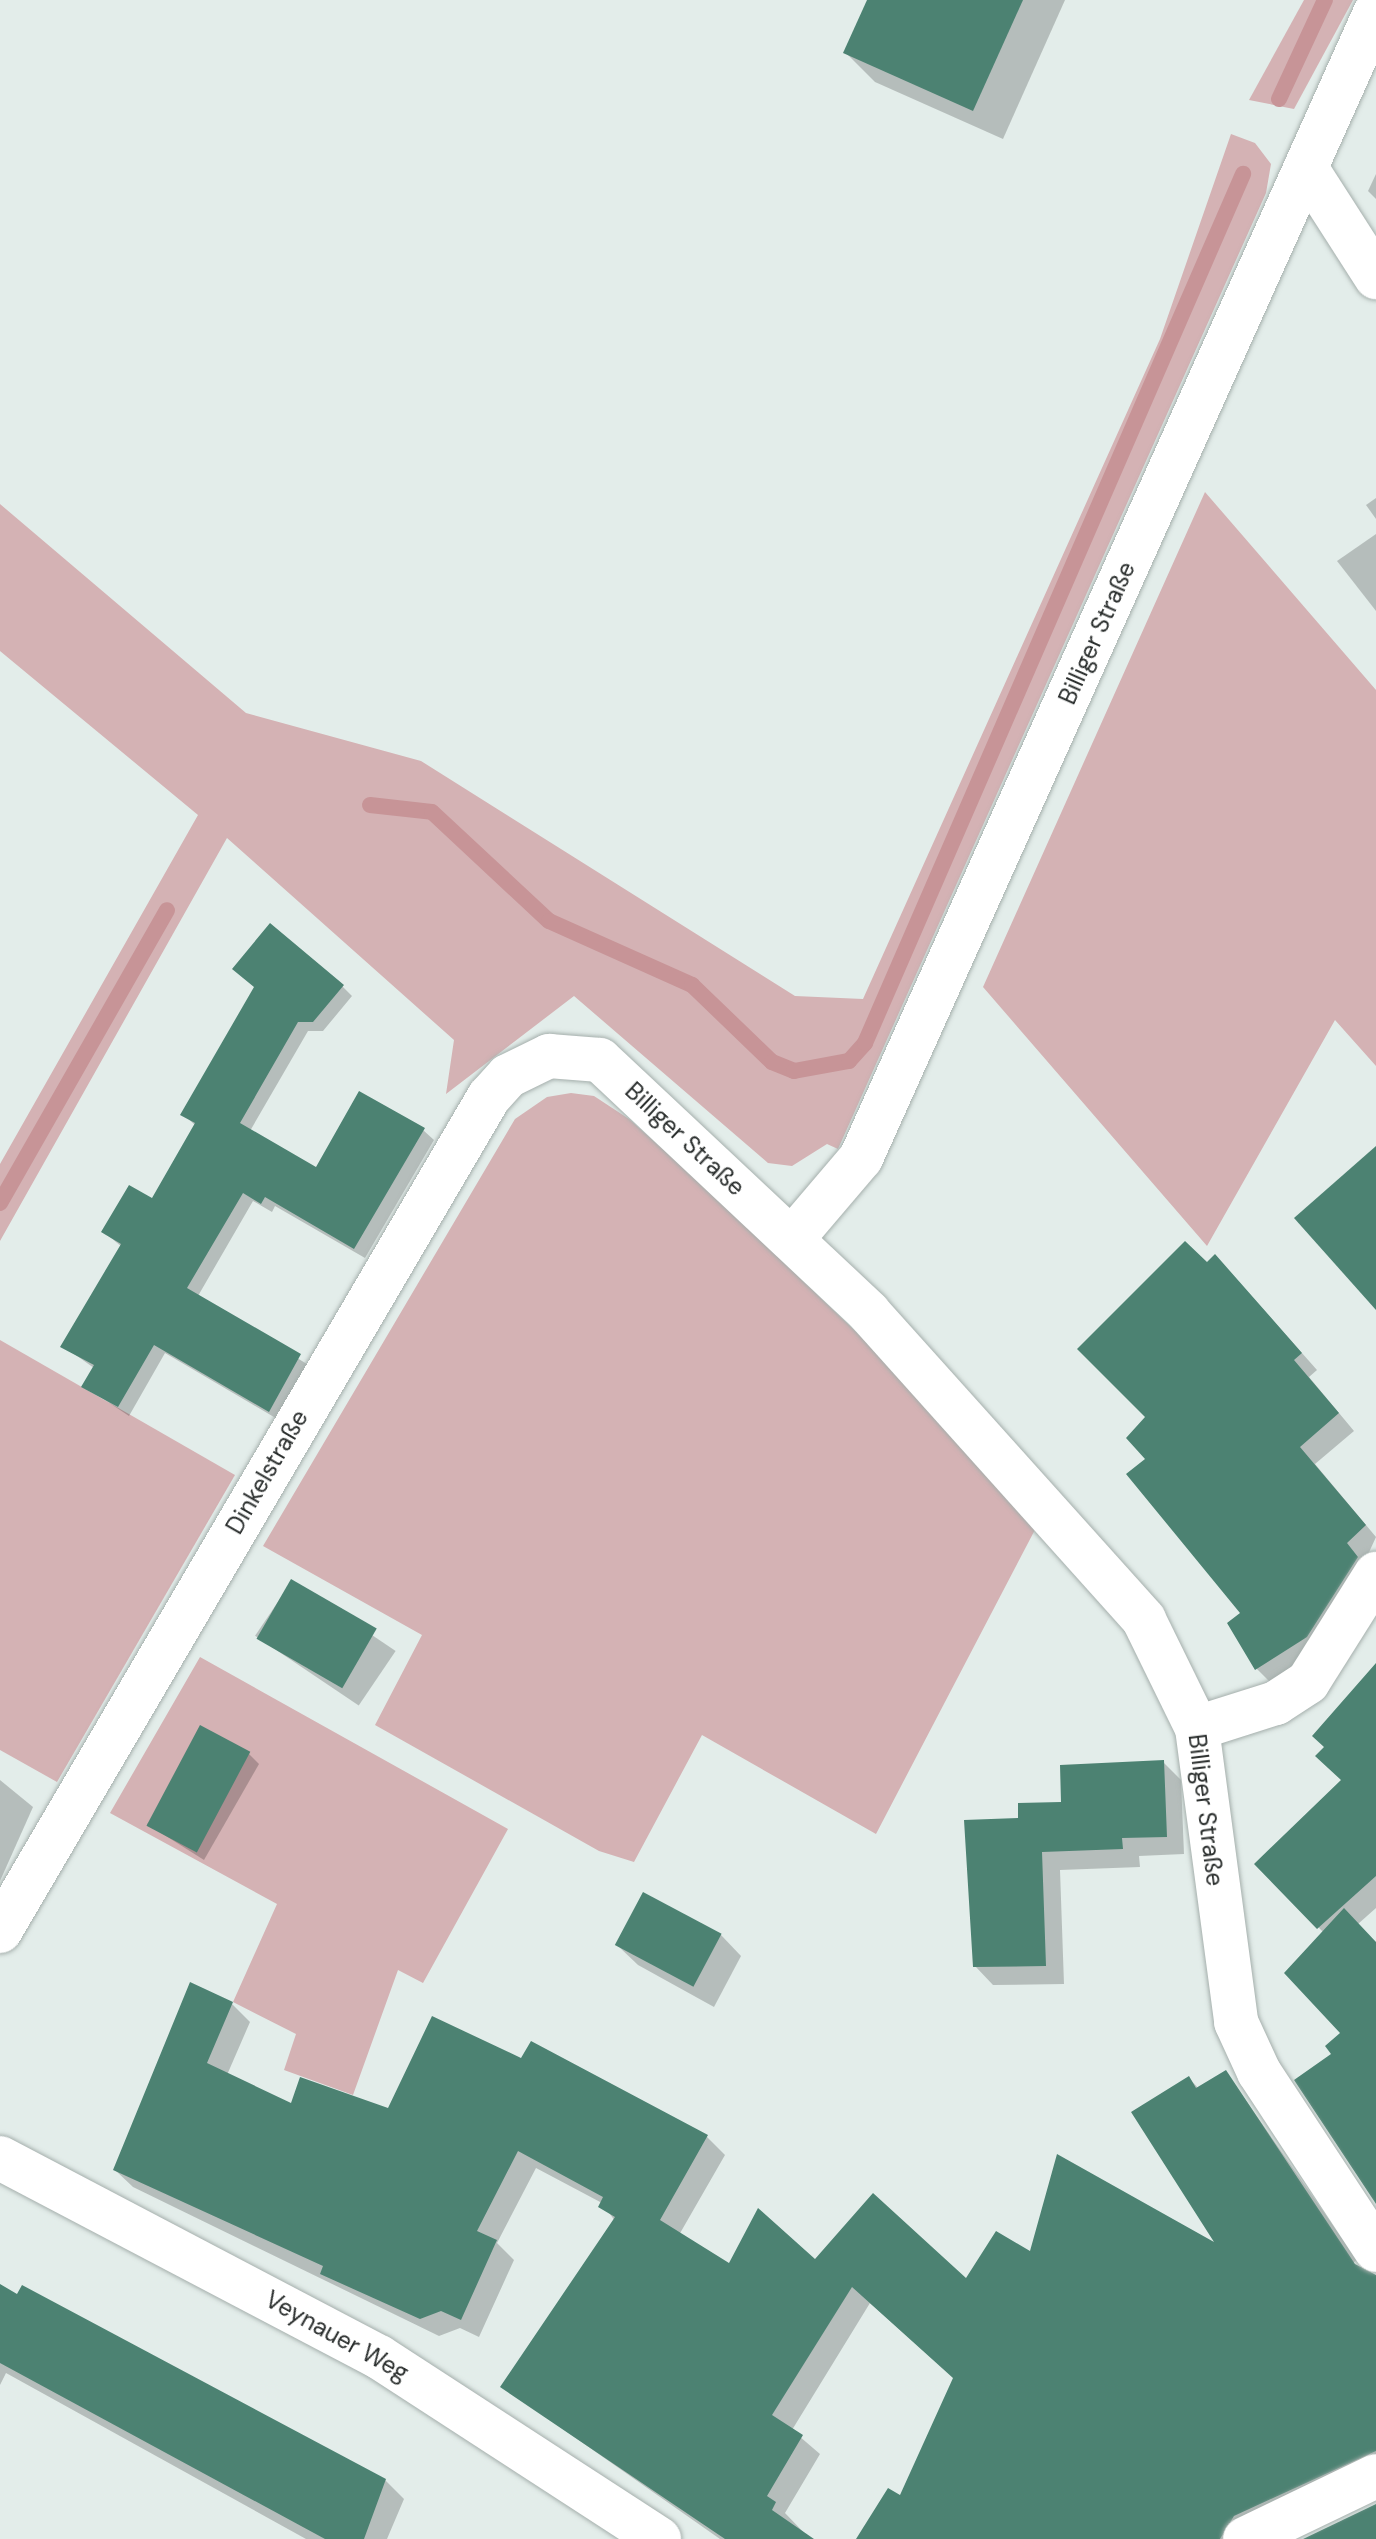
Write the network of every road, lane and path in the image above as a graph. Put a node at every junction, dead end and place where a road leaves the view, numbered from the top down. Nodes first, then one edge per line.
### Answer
1 (1376, 11) edge
2 (1306, 168) junction
3 (1376, 277) edge
4 (569, 1056) joint
5 (792, 1239) junction
6 (1376, 1574) edge
7 (1197, 1728) junction
8 (0, 1931) edge
9 (0, 2158) edge
10 (1376, 2250) edge
11 (1376, 2476) edge
12 (659, 2539) edge
13 (1245, 2539) edge

1 - 2 street, Billiger Straße
2 - 3 street
2 - 5 street, Billiger Straße
4 - 5 street, Billiger Straße
4 - 8 street, Dinkelstraße
5 - 7 street, Billiger Straße
6 - 7 street
7 - 10 street, Billiger Straße
9 - 12 street, Veynauer Weg
11 - 13 street

